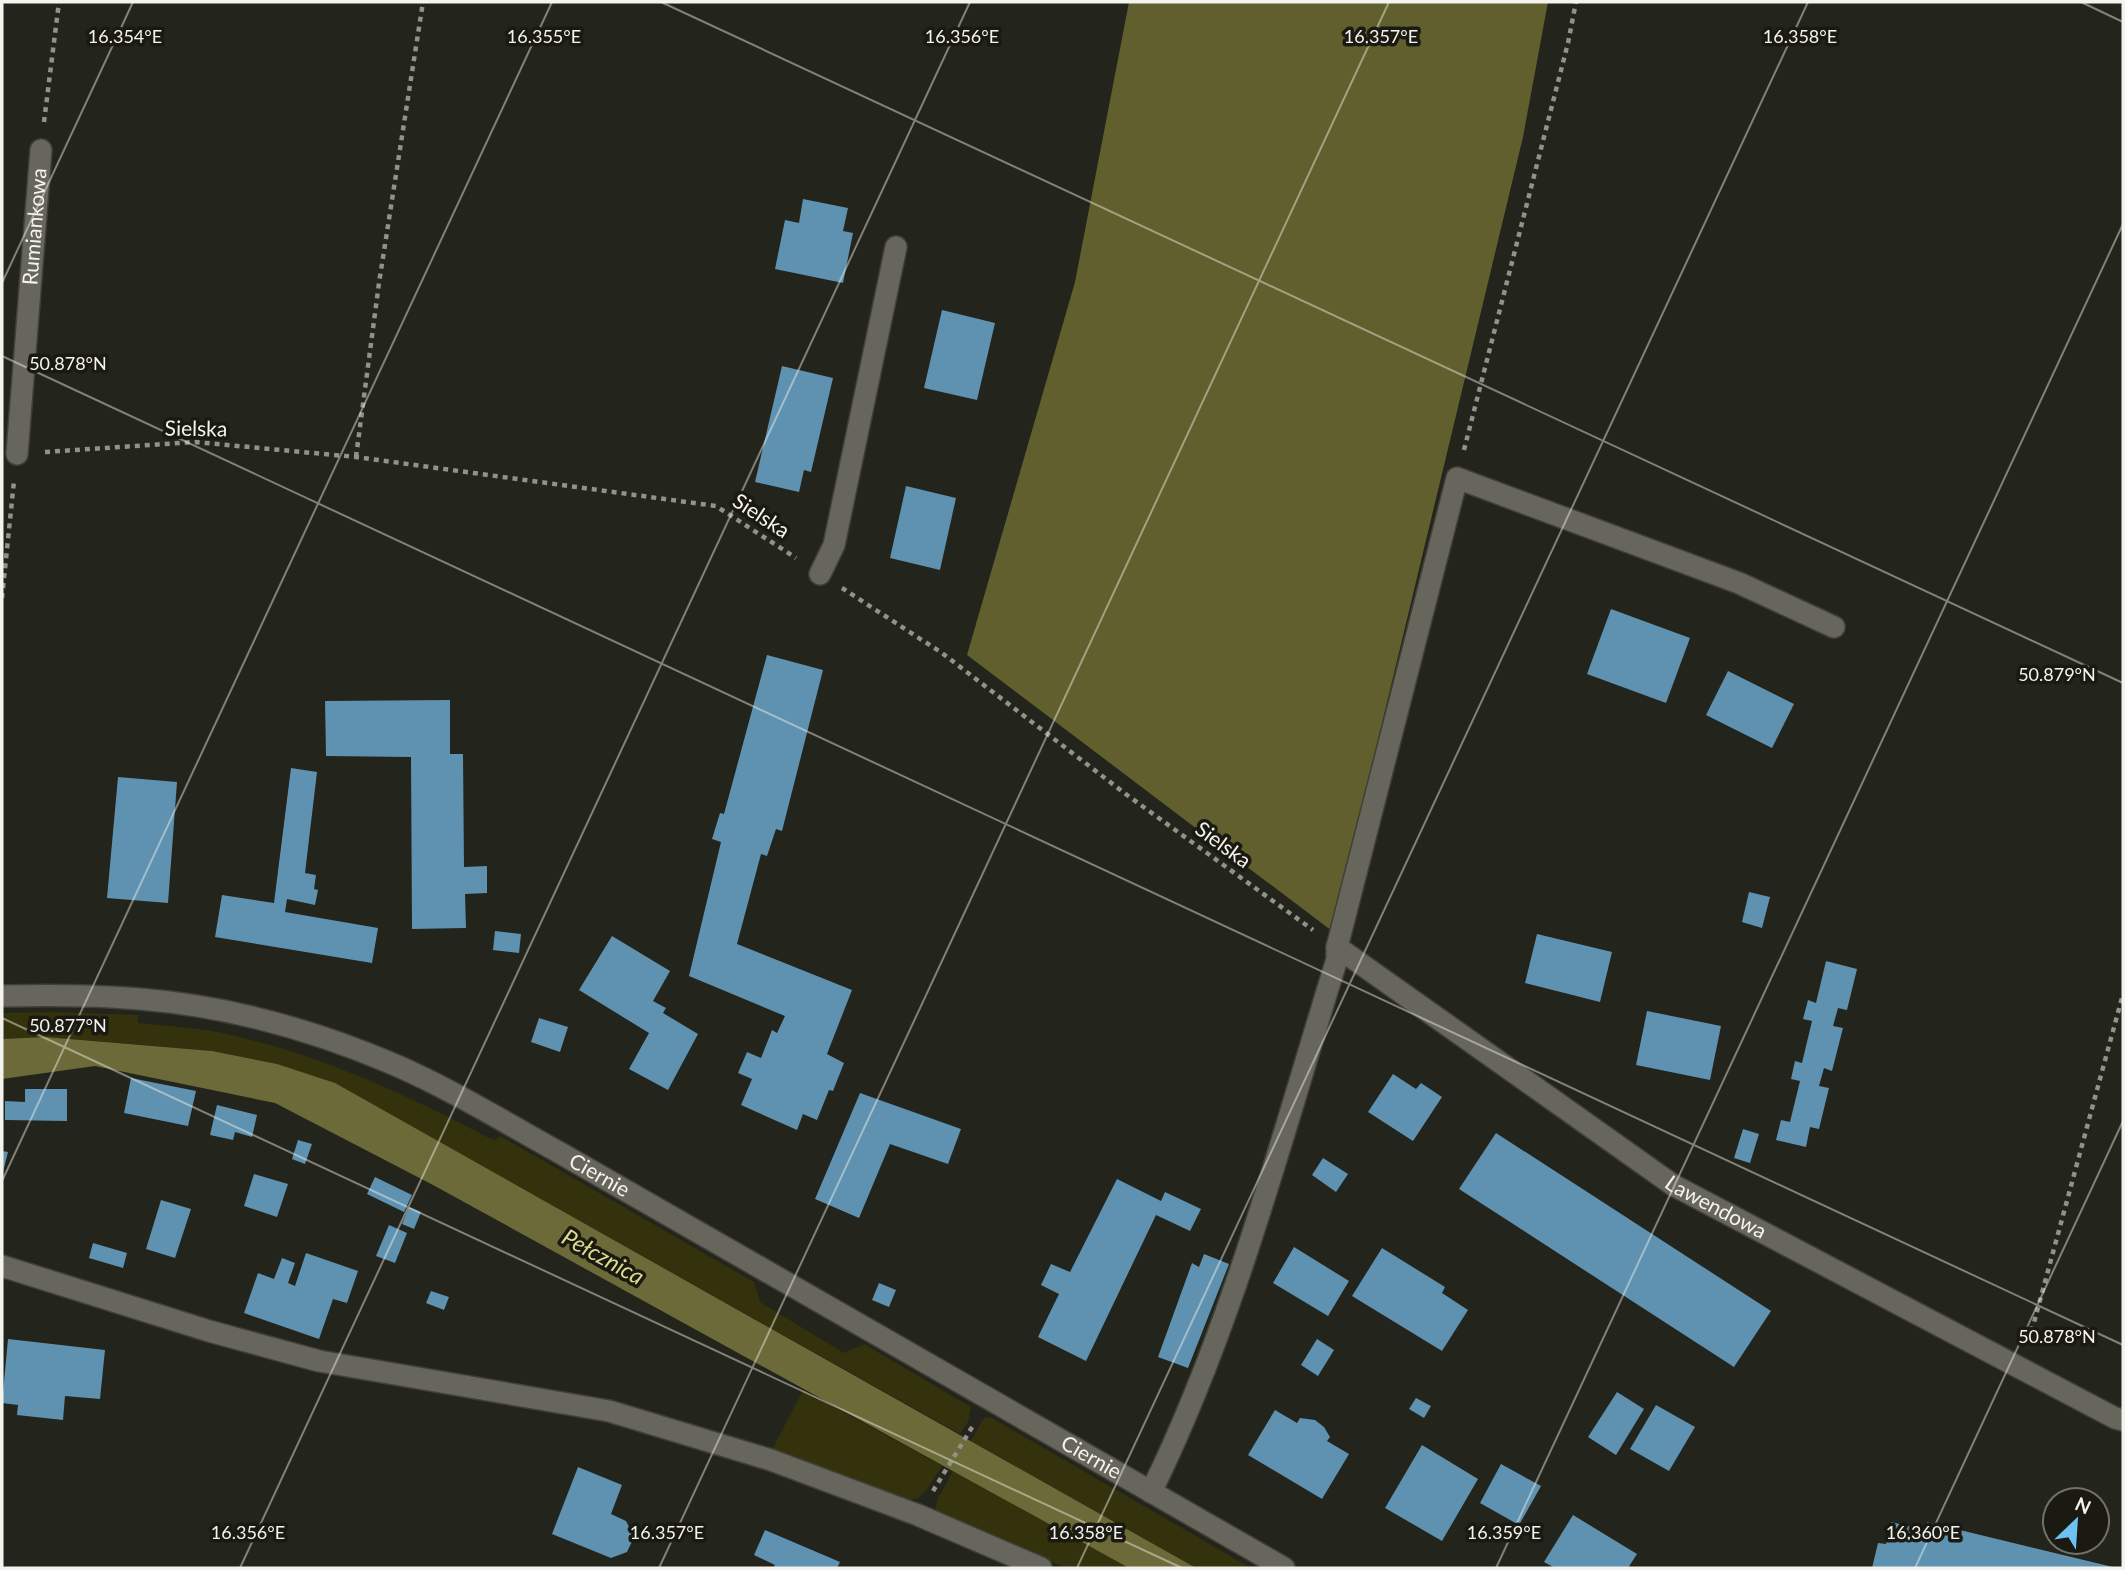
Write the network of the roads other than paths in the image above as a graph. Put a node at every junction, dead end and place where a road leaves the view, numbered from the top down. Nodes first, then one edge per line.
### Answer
1 (41, 150) road end
2 (896, 247) dead end
3 (17, 454) road end
4 (820, 573) road end
5 (1834, 628) dead end
6 (1337, 947) junction
7 (2, 996) edge
8 (2, 1266) edge
9 (2123, 1420) edge
10 (1151, 1492) junction
11 (1041, 1568) edge
12 (1284, 1568) edge

1 - 3 street, Rumiankowa
2 - 4 street
5 - 6 street
6 - 9 street, Lawendowa
6 - 10 street
7 - 10 street, Ciernie
8 - 11 street
10 - 12 street, Ciernie

